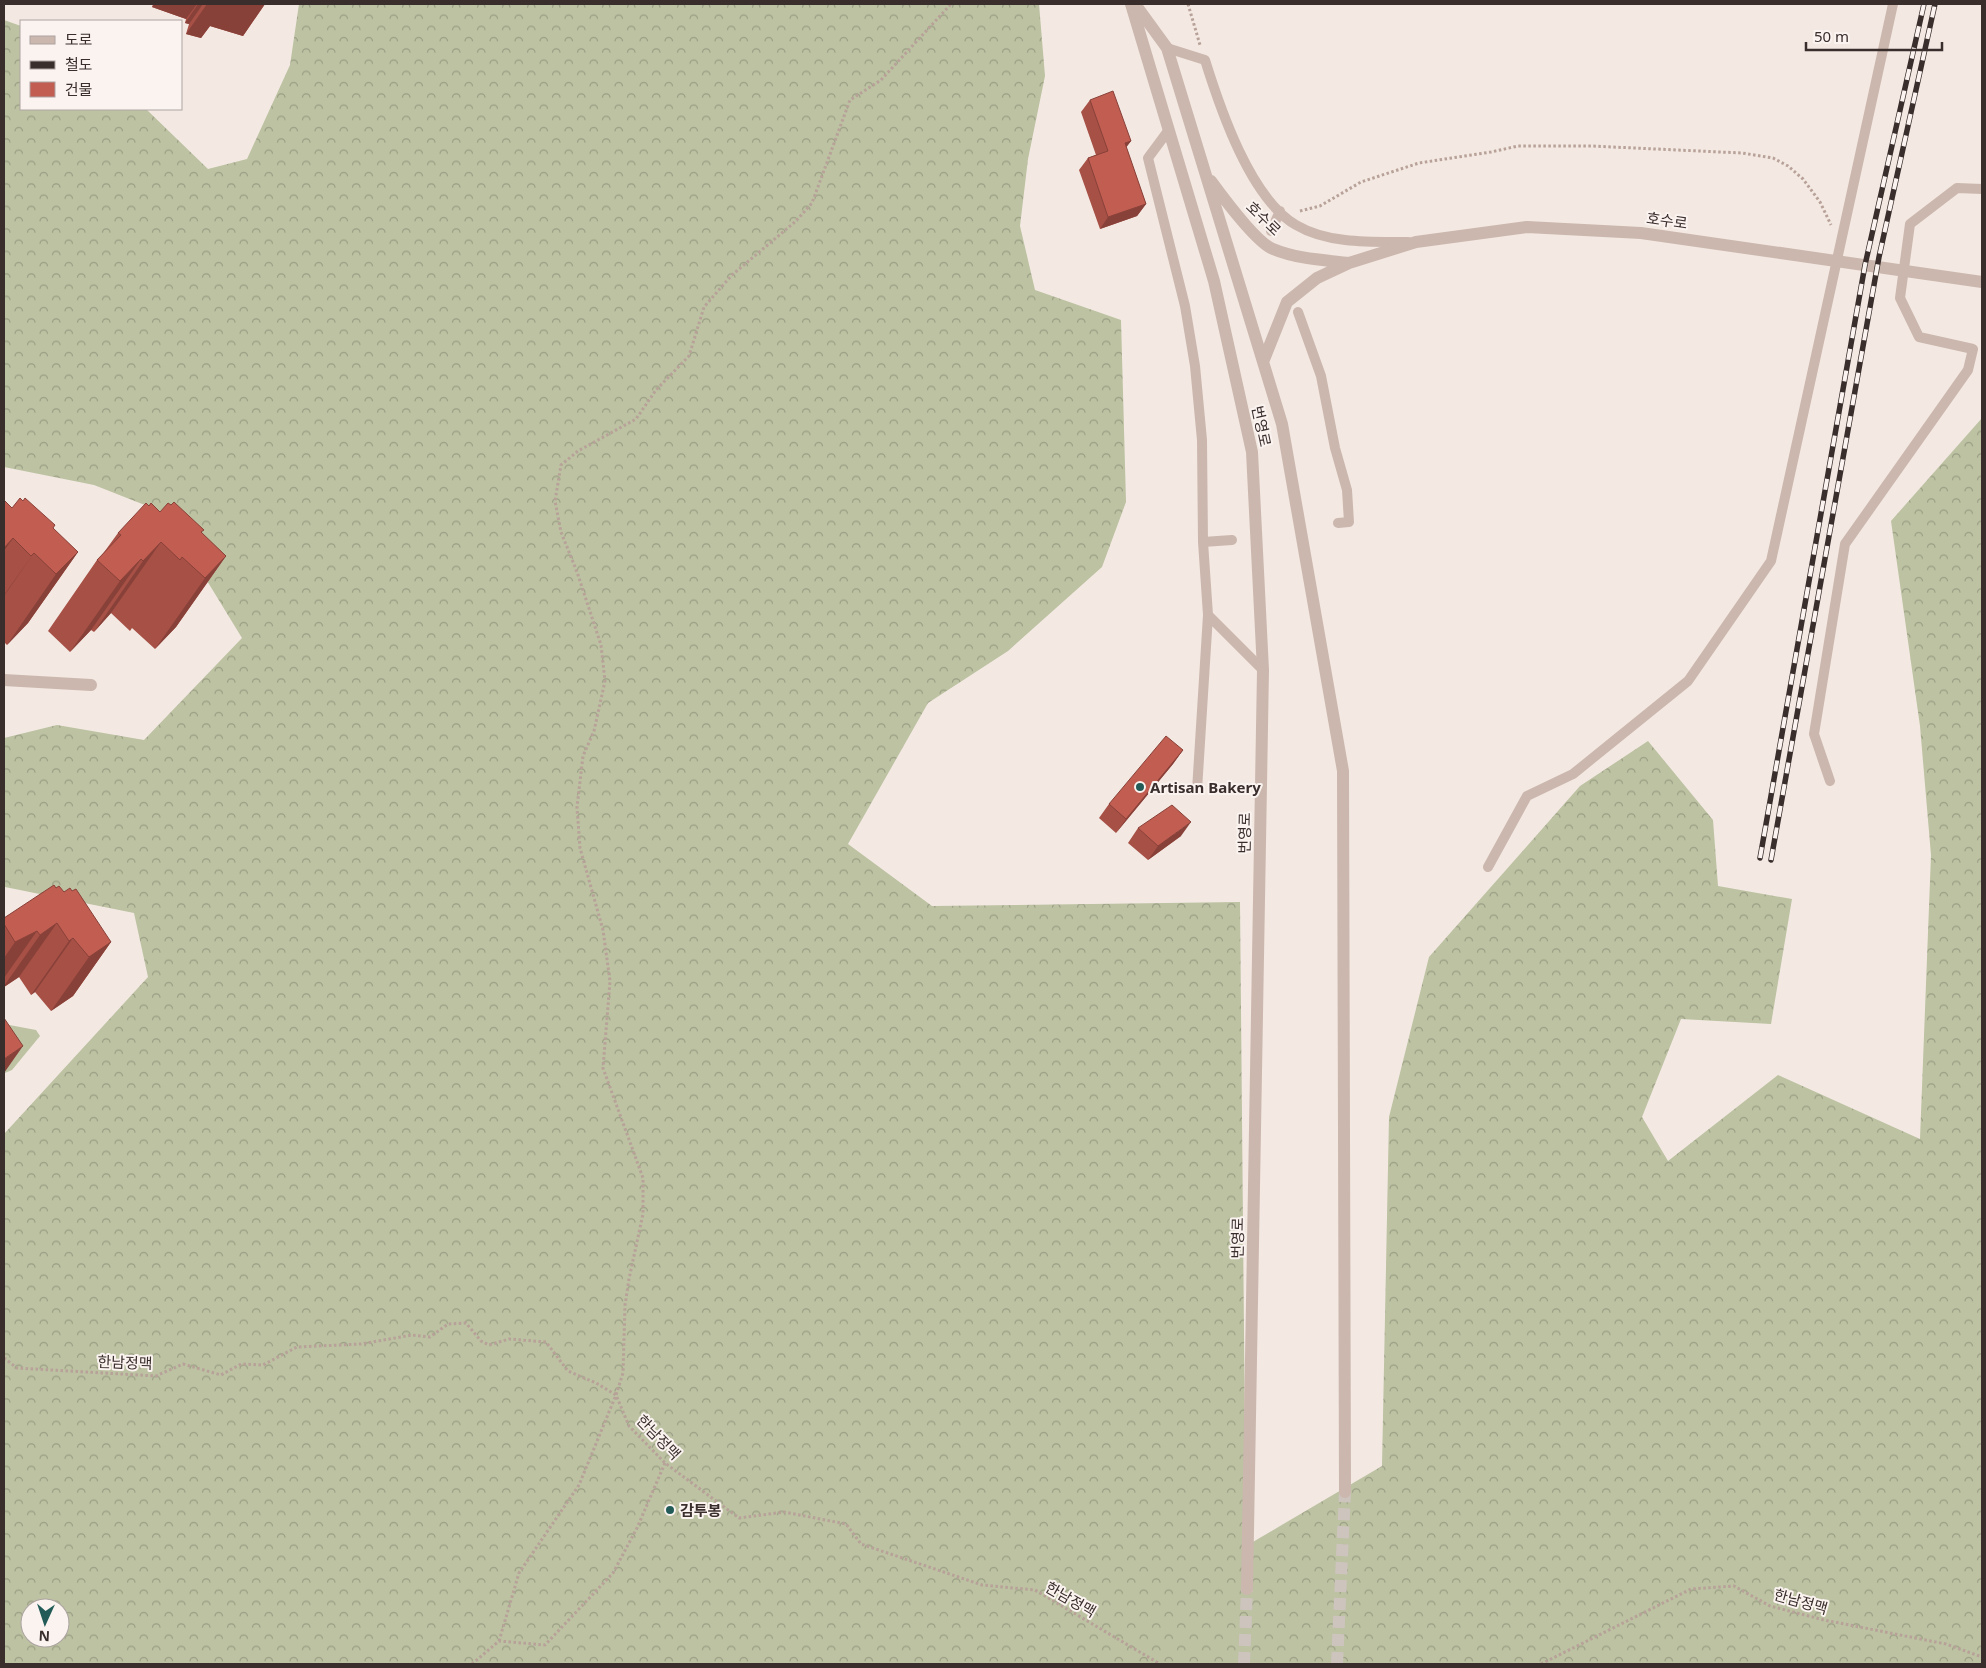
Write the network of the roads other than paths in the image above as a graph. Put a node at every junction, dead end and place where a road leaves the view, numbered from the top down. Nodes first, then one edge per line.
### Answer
1 (1131, 4) edge
2 (1136, 4) edge
3 (1892, 4) edge
4 (1167, 48) junction
5 (1168, 131) junction
6 (1204, 172) junction
7 (1982, 189) edge
8 (1280, 211) junction
9 (1272, 230) dead end
10 (1416, 242) junction
11 (1349, 263) junction
12 (1982, 282) edge
13 (1298, 312) dead end
14 (1263, 362) junction
15 (1338, 523) dead end
16 (1232, 540) dead end
17 (1203, 542) junction
18 (1208, 615) junction
19 (1263, 670) junction
20 (4, 680) edge
21 (91, 685) dead end
22 (1830, 781) dead end
23 (1197, 790) dead end
24 (1488, 867) dead end
25 (1345, 1492) tunnel mouth
26 (1247, 1589) tunnel mouth

1 - 5 street, 번영로
2 - 4 street, 번영로
3 - 24 lane
4 - 6 street, 번영로
4 - 8 lane
5 - 17 lane
5 - 19 street, 번영로
6 - 11 street, 호수로
6 - 14 street, 번영로
7 - 22 lane
8 - 9 lane
8 - 10 lane
10 - 11 street, 호수로
10 - 12 street, 호수로
11 - 14 street, 호수로
13 - 15 lane
14 - 25 street, 번영로
16 - 17 lane
17 - 18 lane
18 - 19 lane
18 - 23 lane
19 - 26 street, 번영로
20 - 21 street

